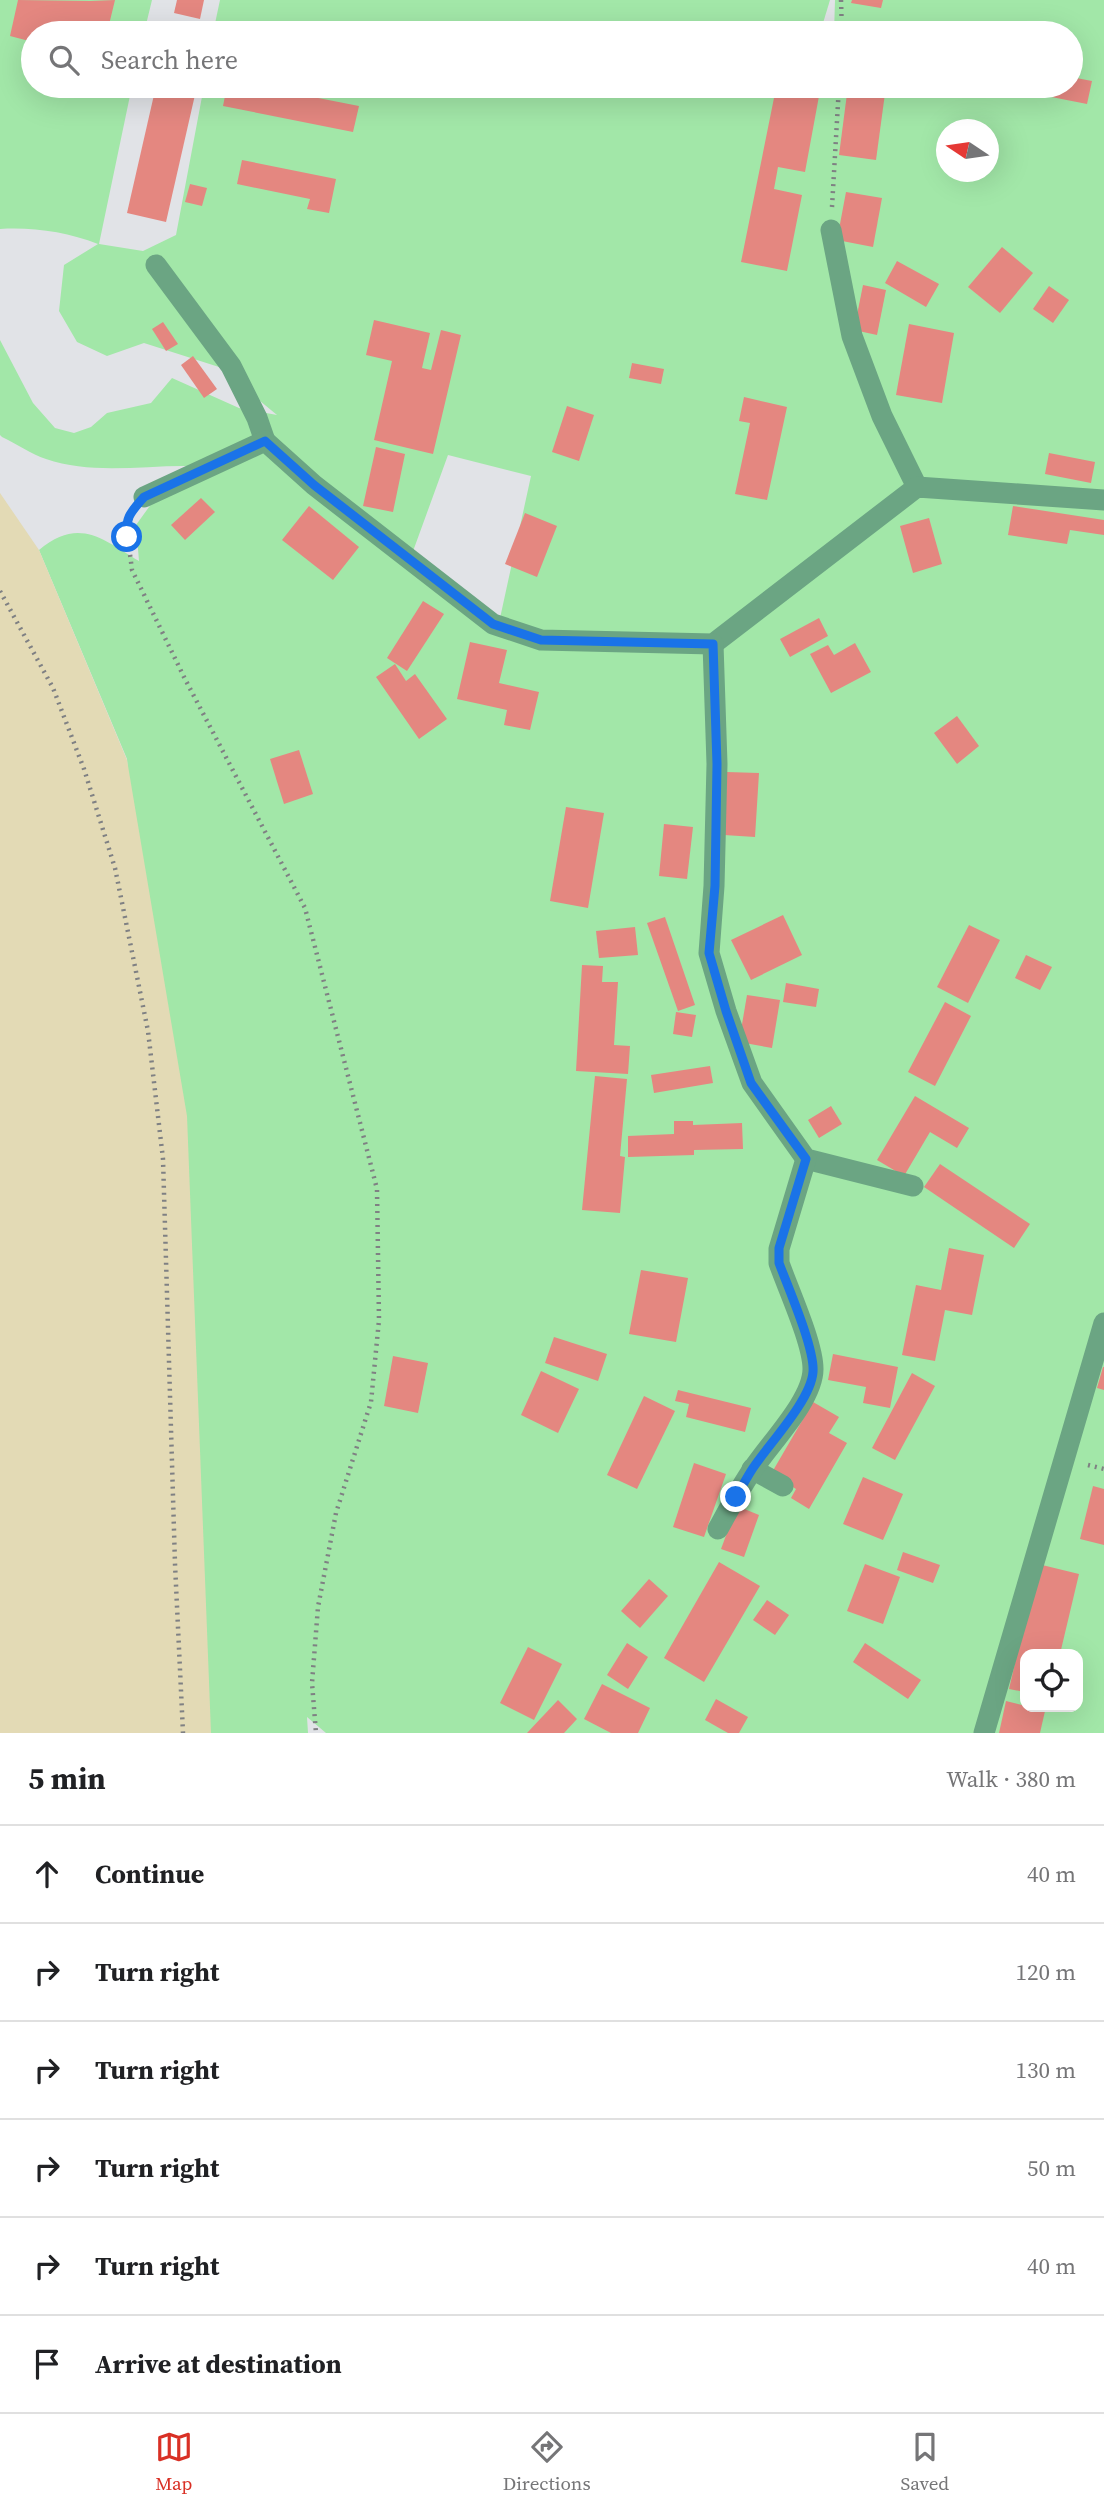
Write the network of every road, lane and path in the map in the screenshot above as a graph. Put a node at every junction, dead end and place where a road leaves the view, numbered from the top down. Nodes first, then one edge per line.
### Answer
1 (841, 0) edge
2 (842, 21) edge
3 (838, 98) edge
4 (831, 230) joint
5 (156, 265) dead end
6 (265, 441) junction
7 (917, 487) junction
8 (144, 497) joint
9 (1104, 500) edge
10 (0, 591) edge
11 (713, 644) junction
12 (806, 1159) junction
13 (913, 1186) dead end
14 (1104, 1323) edge
15 (752, 1469) junction
16 (783, 1486) dead end
17 (718, 1529) dead end
18 (183, 1733) edge
19 (316, 1733) edge
20 (984, 1733) edge

1 - 2 path
3 - 4 path
4 - 7 lane
5 - 6 lane
6 - 8 lane
6 - 11 lane
7 - 9 lane
7 - 11 lane
8 - 19 path
10 - 18 path
11 - 12 lane
12 - 13 lane
12 - 15 lane
14 - 20 lane
15 - 16 lane
15 - 17 lane

